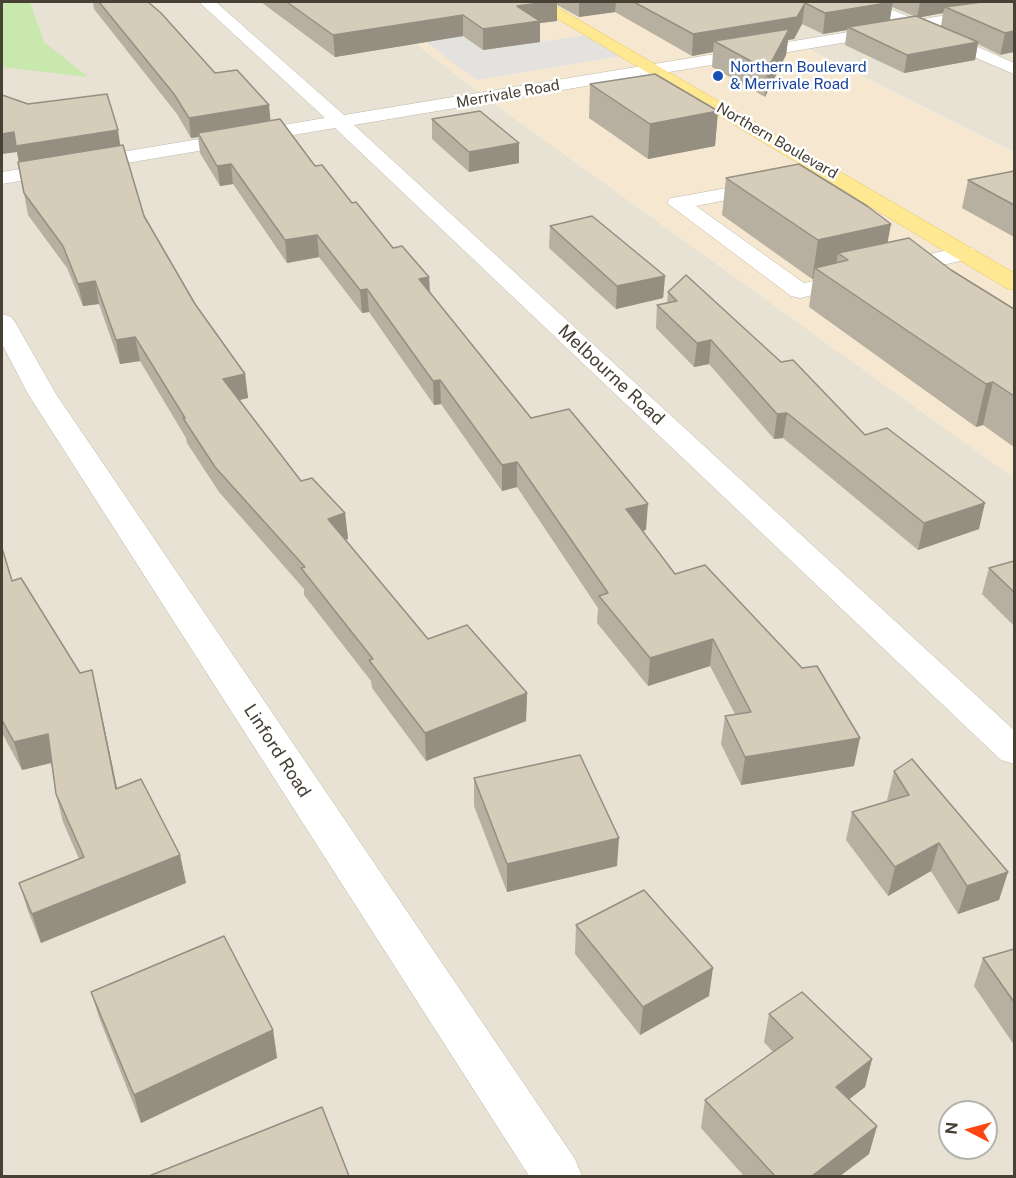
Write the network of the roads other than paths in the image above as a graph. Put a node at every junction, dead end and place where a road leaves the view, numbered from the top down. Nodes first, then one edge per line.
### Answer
1 (207, 2) edge
2 (538, 2) edge
3 (861, 2) edge
4 (1014, 9) edge
5 (918, 26) junction
6 (1014, 69) edge
7 (654, 70) junction
8 (341, 123) junction
9 (832, 174) junction
10 (2, 178) edge
11 (965, 253) junction
12 (1014, 283) edge
13 (2, 322) edge
14 (1014, 751) edge
15 (557, 1176) edge

1 - 8 street, Melbourne Road
2 - 7 main road, Northern Boulevard
3 - 5 street
4 - 5 street, Merrivale Road
5 - 6 street
5 - 7 street, Merrivale Road
7 - 8 street, Merrivale Road
7 - 9 main road, Northern Boulevard
8 - 10 street, Merrivale Road
8 - 14 street, Melbourne Road
9 - 11 main road, Northern Boulevard
9 - 11 street
11 - 12 main road, Northern Boulevard
13 - 15 street, Linford Road

